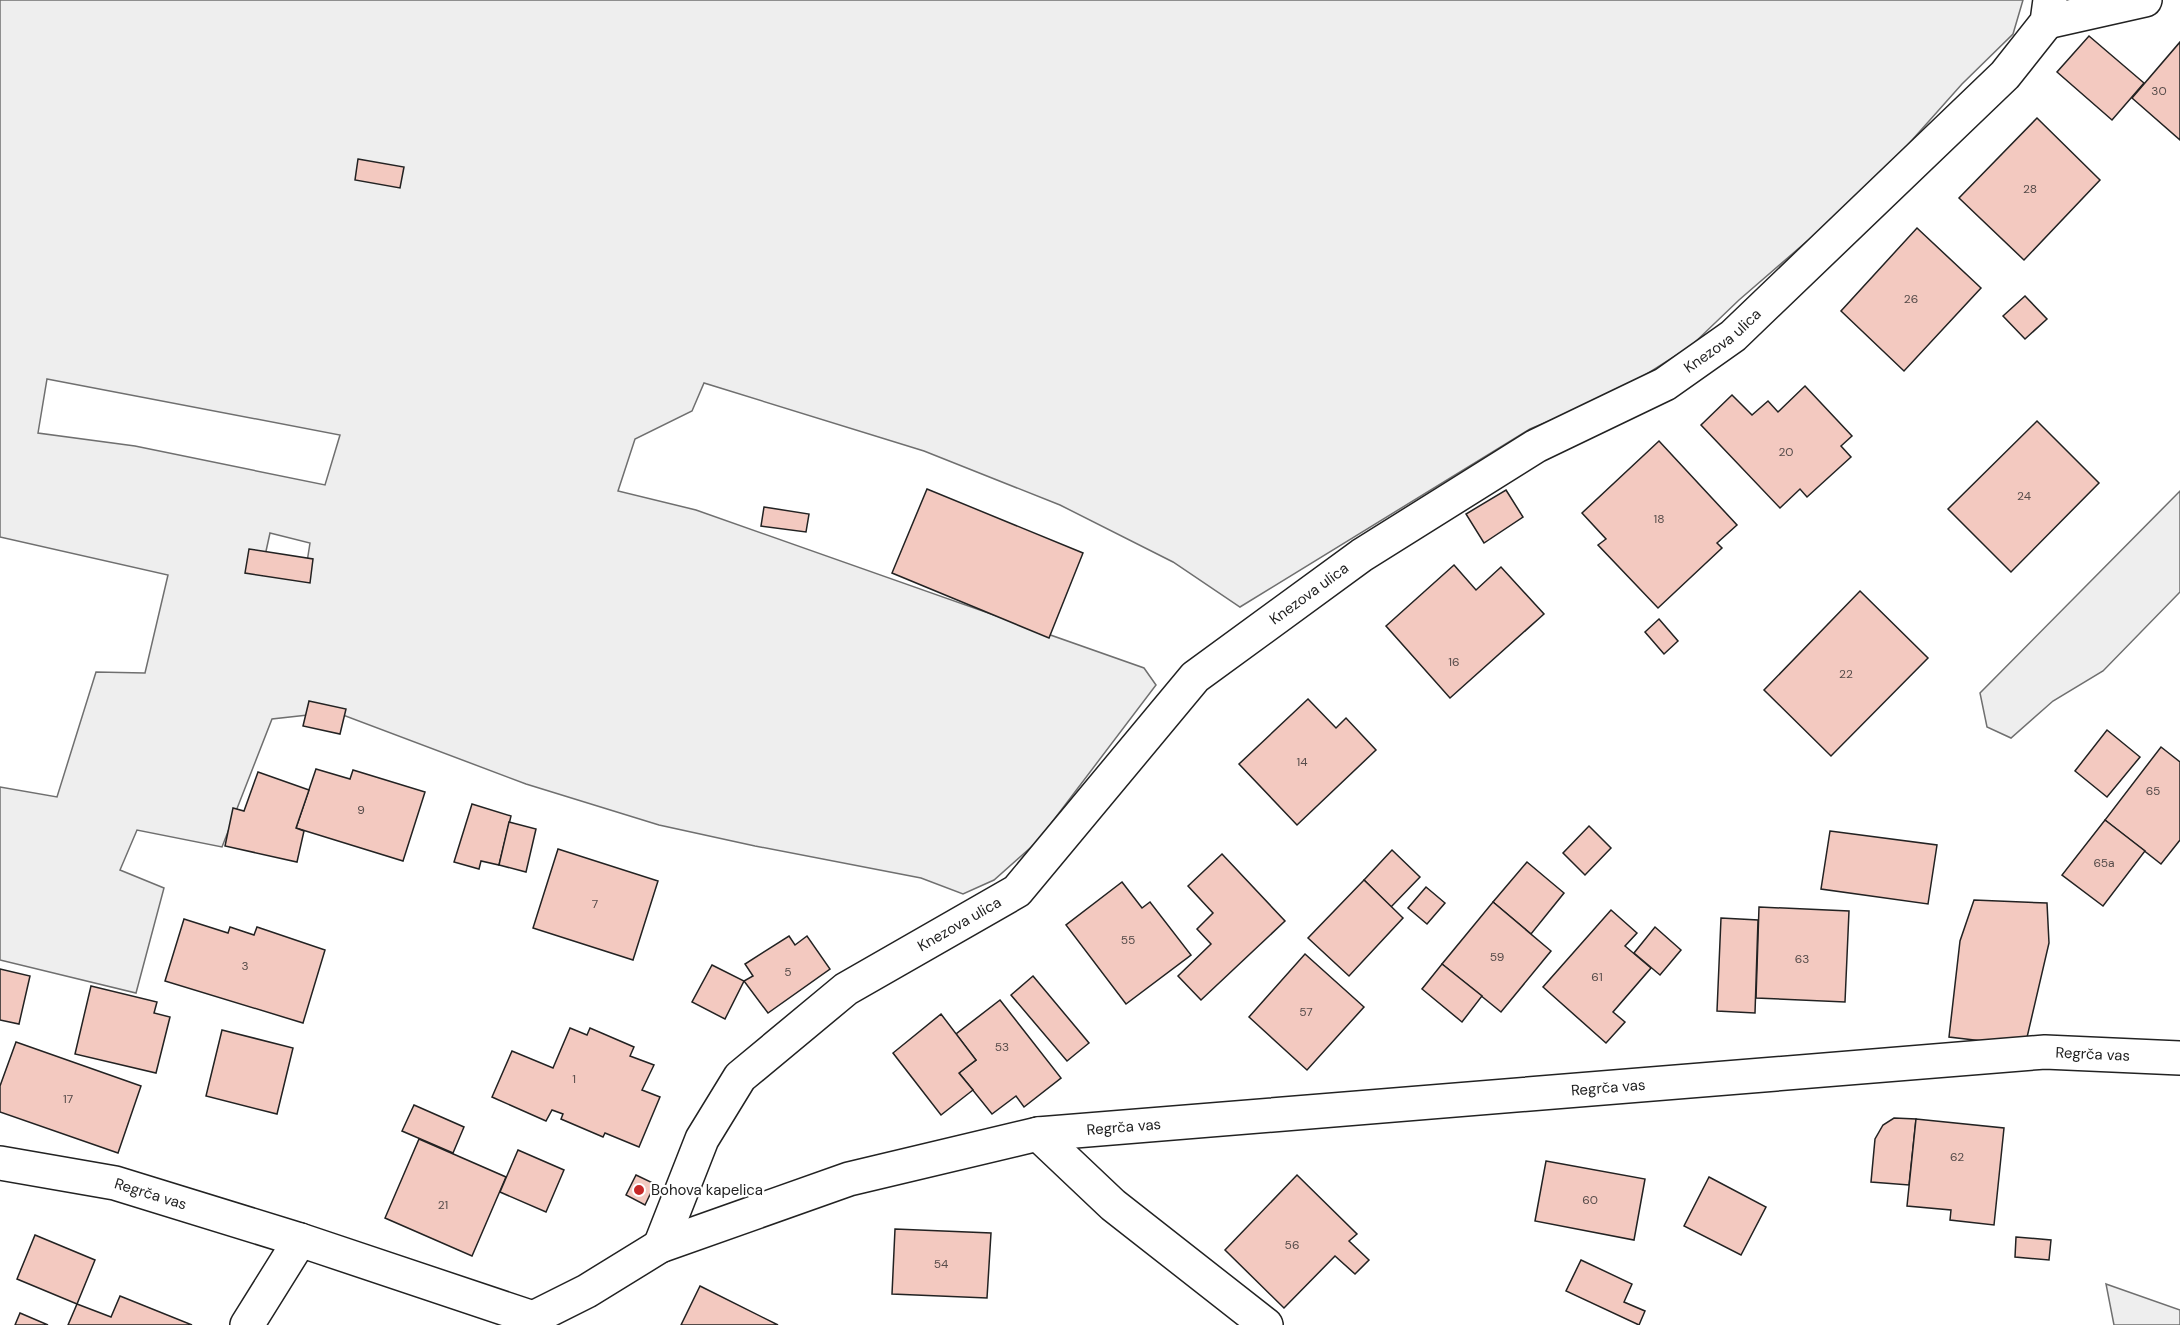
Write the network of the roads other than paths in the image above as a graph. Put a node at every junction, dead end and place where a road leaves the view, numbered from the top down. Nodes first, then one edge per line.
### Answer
1 (2145, 0) edge
2 (2048, 11) edge
3 (2180, 1058) edge
4 (1038, 1134) junction
5 (0, 1163) edge
6 (300, 1240) junction
7 (660, 1246) junction
8 (534, 1321) edge
9 (247, 1325) edge
10 (1266, 1325) edge

1 - 2 street, Knezova ulica
2 - 7 street, Knezova ulica
3 - 4 street, Regrča vas
4 - 7 street, Regrča vas
4 - 10 street
5 - 6 street, Regrča vas
6 - 8 street, Regrča vas
6 - 9 street
7 - 8 street, Regrča vas

